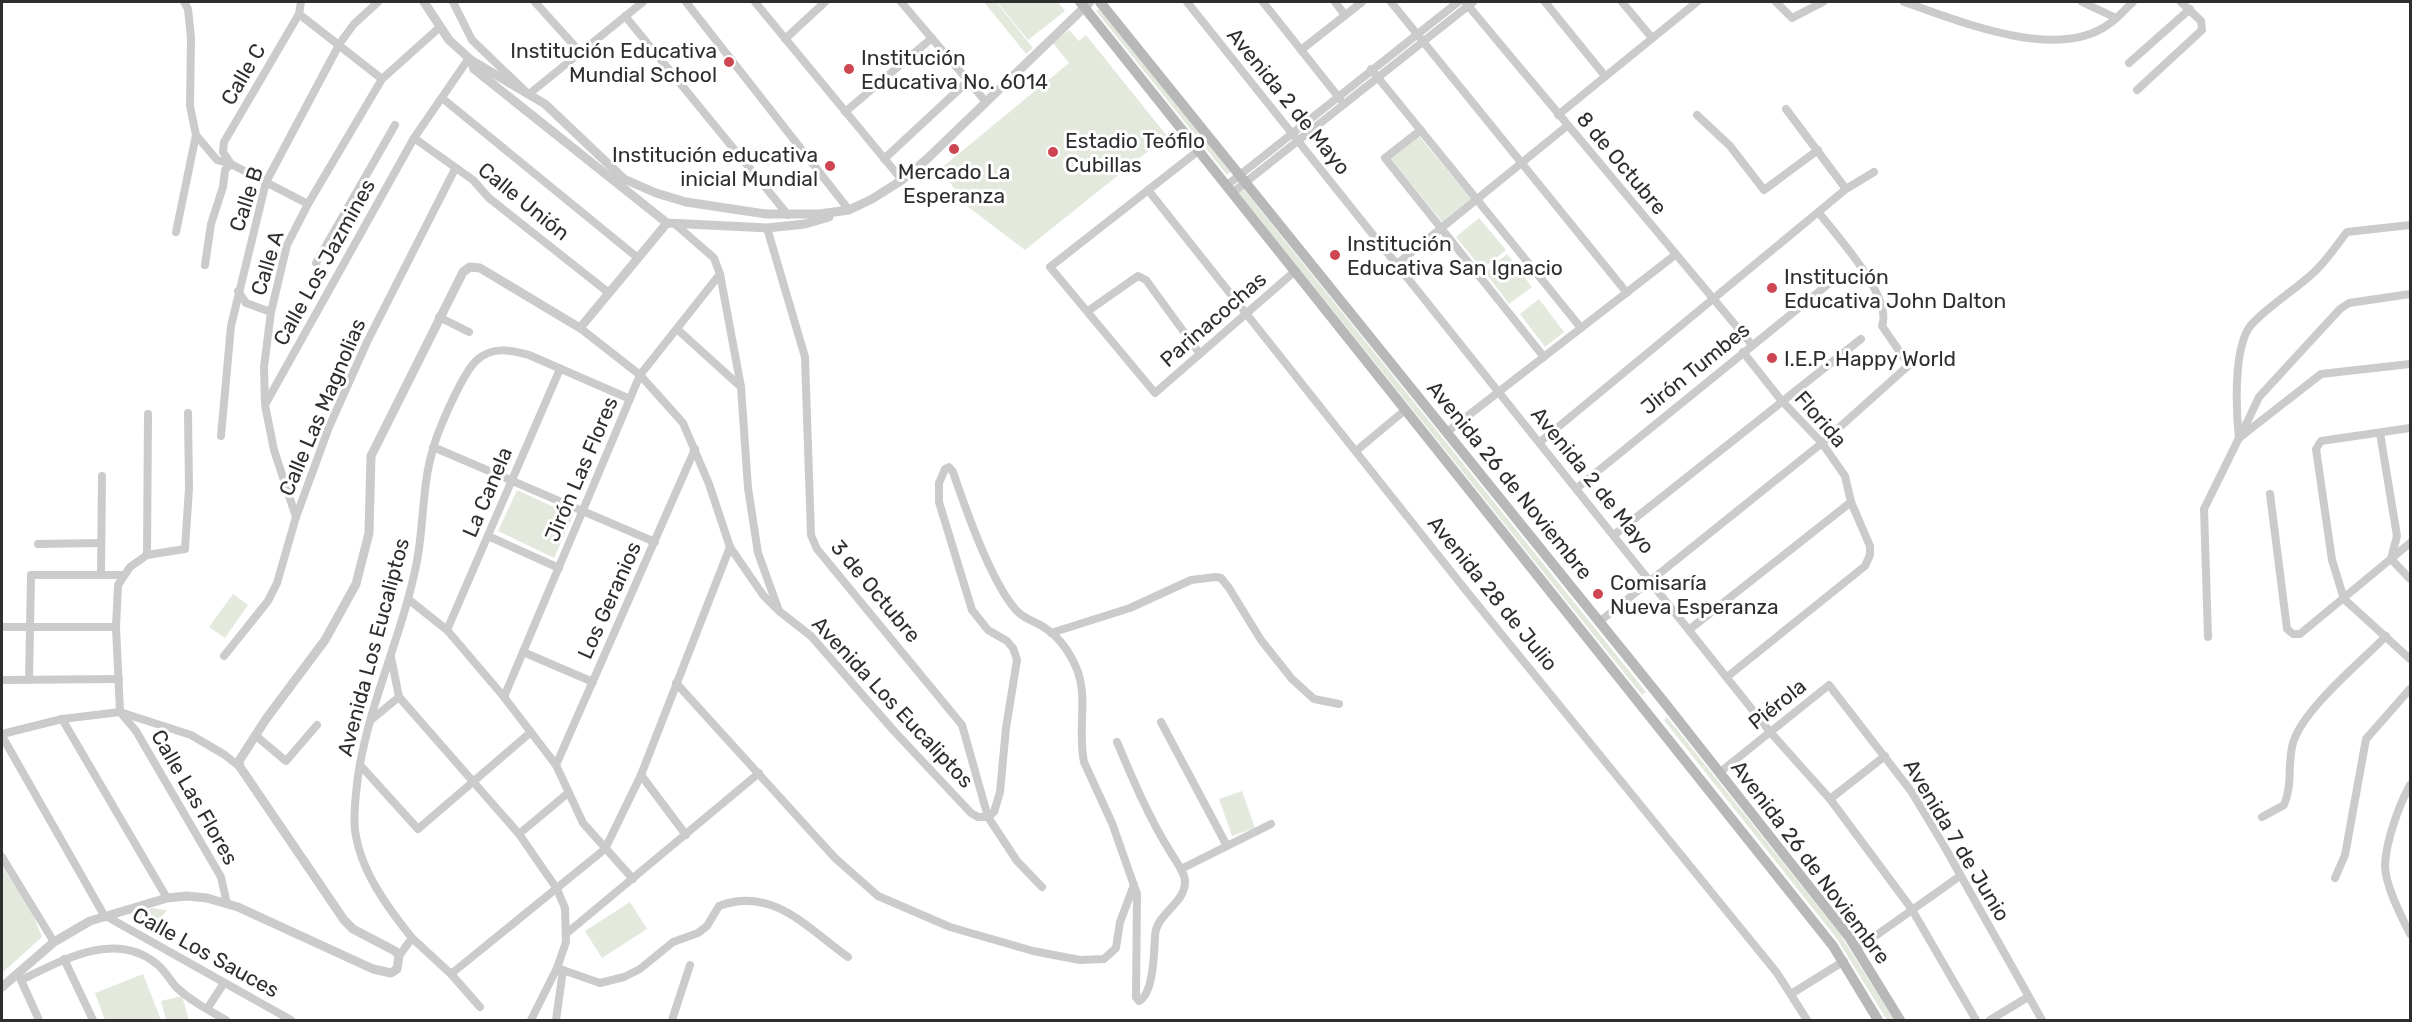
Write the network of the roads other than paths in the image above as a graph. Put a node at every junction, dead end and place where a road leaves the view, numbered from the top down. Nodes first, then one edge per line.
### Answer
1 (184, 2) edge
2 (302, 2) edge
3 (378, 2) edge
4 (424, 2) edge
5 (453, 2) edge
6 (535, 2) edge
7 (643, 2) edge
8 (686, 2) edge
9 (755, 2) edge
10 (825, 2) edge
11 (901, 2) edge
12 (1100, 2) edge
13 (1187, 2) edge
14 (1263, 2) edge
15 (1335, 2) edge
16 (1362, 2) edge
17 (1391, 2) edge
18 (1458, 2) edge
19 (1545, 2) edge
20 (1622, 2) edge
21 (1695, 2) edge
22 (1776, 2) edge
23 (1823, 2) edge
24 (1904, 2) edge
25 (2082, 2) edge
26 (2133, 2) edge
27 (2181, 2) edge
28 (1085, 3) edge
29 (1469, 3) edge
30 (2190, 9) junction
31 (299, 14) junction
32 (1346, 15) junction
33 (625, 16) junction
34 (2116, 18) junction
35 (440, 27) junction
36 (1417, 33) junction
37 (932, 38) junction
38 (1652, 38) junction
39 (785, 39) junction
40 (1422, 41) junction
41 (340, 43) junction
42 (1301, 50) junction
43 (580, 52) junction
44 (470, 59) junction
45 (2129, 63) dead end
46 (1371, 69) junction
47 (1377, 76) junction
48 (1605, 76) junction
49 (382, 79) junction
50 (968, 81) junction
51 (2137, 90) dead end
52 (528, 93) junction
53 (1338, 96) junction
54 (442, 98) junction
55 (986, 102) junction
56 (1343, 103) junction
57 (1786, 109) dead end
58 (845, 112) junction
59 (1558, 115) junction
60 (1697, 115) dead end
61 (395, 125) dead end
62 (1567, 126) junction
63 (1421, 130) junction
64 (196, 135) junction
65 (1294, 136) junction
66 (414, 138) junction
67 (1818, 150) junction
68 (1198, 151) junction
69 (884, 159) junction
70 (231, 164) junction
71 (1521, 164) junction
72 (455, 169) junction
73 (1874, 172) dead end
74 (1243, 178) junction
75 (902, 180) junction
76 (266, 182) junction
77 (1846, 189) junction
78 (1148, 190) junction
79 (1229, 190) junction
80 (1477, 199) junction
81 (308, 204) junction
82 (849, 210) junction
83 (1819, 213) junction
84 (788, 215) junction
85 (671, 223) junction
86 (2410, 225) edge
87 (767, 228) junction
88 (1441, 229) junction
89 (176, 232) dead end
90 (1675, 255) junction
91 (638, 258) junction
92 (316, 263) dead end
93 (1397, 264) junction
94 (205, 265) dead end
95 (1294, 272) junction
96 (720, 274) junction
97 (1837, 277) dead end
98 (238, 291) junction
99 (609, 293) junction
100 (1627, 293) junction
101 (2410, 294) edge
102 (1712, 298) junction
103 (1088, 311) junction
104 (271, 312) junction
105 (1247, 313) junction
106 (439, 317) junction
107 (580, 328) junction
108 (1581, 328) junction
109 (676, 329) junction
110 (469, 332) dead end
111 (1861, 339) dead end
112 (1752, 345) junction
113 (1743, 352) junction
114 (1200, 354) junction
115 (1544, 357) junction
116 (2410, 364) edge
117 (560, 369) junction
118 (640, 375) junction
119 (741, 387) junction
120 (1499, 392) junction
121 (630, 399) junction
122 (1781, 400) junction
123 (265, 405) junction
124 (1404, 411) junction
125 (188, 413) dead end
126 (148, 414) dead end
127 (2410, 428) edge
128 (1447, 432) junction
129 (2380, 433) junction
130 (221, 436) dead end
131 (2239, 438) junction
132 (1540, 442) junction
133 (1822, 443) junction
134 (433, 447) junction
135 (695, 449) junction
136 (1356, 451) junction
137 (102, 476) dead end
138 (512, 480) junction
139 (1577, 488) junction
140 (2270, 494) dead end
141 (1851, 502) junction
142 (583, 510) junction
143 (296, 517) junction
144 (1614, 535) junction
145 (488, 536) junction
146 (655, 542) junction
147 (101, 543) junction
148 (2410, 543) edge
149 (38, 544) dead end
150 (730, 547) junction
151 (147, 555) junction
152 (2391, 559) junction
153 (558, 568) junction
154 (100, 574) junction
155 (123, 575) junction
156 (2410, 579) edge
157 (1651, 580) junction
158 (408, 599) junction
159 (2344, 599) junction
160 (778, 611) junction
161 (1599, 622) junction
162 (2, 627) edge
163 (29, 627) junction
164 (116, 627) junction
165 (1690, 629) junction
166 (447, 630) junction
167 (1051, 633) junction
168 (2386, 636) junction
169 (2208, 637) dead end
170 (391, 651) junction
171 (523, 652) junction
172 (224, 656) dead end
173 (2410, 658) edge
174 (1727, 677) junction
175 (119, 679) junction
176 (2, 680) edge
177 (29, 680) junction
178 (593, 682) junction
179 (676, 683) junction
180 (1829, 685) joint
181 (2410, 689) edge
182 (399, 697) junction
183 (504, 697) junction
184 (1664, 702) junction
185 (1339, 704) dead end
186 (120, 712) junction
187 (1649, 715) junction
188 (62, 719) junction
189 (1161, 722) dead end
190 (368, 723) junction
191 (317, 725) dead end
192 (531, 732) junction
193 (1772, 733) junction
194 (2, 735) edge
195 (255, 735) junction
196 (1117, 742) dead end
197 (1885, 756) junction
198 (360, 765) junction
199 (556, 765) junction
200 (240, 767) junction
201 (759, 773) junction
202 (1719, 773) junction
203 (641, 775) junction
204 (474, 781) junction
205 (2410, 785) edge
206 (568, 793) junction
207 (1830, 799) junction
208 (988, 817) junction
209 (2262, 817) dead end
210 (1271, 824) dead end
211 (519, 834) junction
212 (686, 835) junction
213 (1227, 846) junction
214 (605, 849) junction
215 (2, 857) edge
216 (1180, 868) junction
217 (1960, 876) junction
218 (2335, 878) dead end
219 (633, 879) junction
220 (1135, 884) junction
221 (1042, 887) dead end
222 (557, 889) junction
223 (167, 898) junction
224 (227, 904) junction
225 (1912, 911) junction
226 (104, 915) junction
227 (567, 933) junction
228 (2410, 934) edge
229 (412, 938) junction
230 (54, 942) junction
231 (1857, 949) junction
232 (399, 956) junction
233 (848, 957) dead end
234 (64, 959) junction
235 (1844, 961) junction
236 (690, 965) dead end
237 (560, 969) junction
238 (451, 974) junction
239 (17, 975) junction
240 (2, 978) edge
241 (224, 983) junction
242 (2, 987) edge
243 (1791, 994) junction
244 (2028, 997) junction
245 (480, 1007) dead end
246 (207, 1010) junction
247 (39, 1020) edge
248 (93, 1020) edge
249 (226, 1020) edge
250 (291, 1020) edge
251 (531, 1020) edge
252 (556, 1020) edge
253 (672, 1020) edge
254 (1807, 1020) edge
255 (1878, 1020) edge
256 (1900, 1020) edge
257 (1976, 1020) edge
258 (1990, 1020) edge
259 (2042, 1020) edge

1 - 64 street
2 - 31 street, Calle C
3 - 41 street, Calle B
4 - 35 street
5 - 52 street
6 - 43 street
7 - 33 street
8 - 82 street
9 - 39 street
10 - 39 street
11 - 37 street
12 - 74 main road, Avenida 26 de Noviembre
13 - 65 street, Avenida 2 de Mayo
14 - 42 street
15 - 32 street
16 - 32 street
17 - 36 street
18 - 36 street
19 - 48 street
20 - 38 street
21 - 38 street
22 - 23 street
24 - 34 street
25 - 34 street
26 - 34 street
27 - 30 street
28 - 55 street
28 - 68 main road, Avenida 26 de Noviembre
29 - 40 street
29 - 59 street, 8 de Octubre
30 - 45 street
30 - 51 street
31 - 41 street
31 - 70 street, Calle C
32 - 42 street
33 - 43 street
33 - 84 street
35 - 44 street
35 - 49 street, Calle A
36 - 40 street
36 - 46 street
37 - 50 street
37 - 58 street
38 - 48 street
39 - 58 street
40 - 47 street
40 - 71 street
41 - 49 street
41 - 76 street, Calle B
42 - 53 street
43 - 52 street
44 - 52 street
44 - 54 street, Calle Los Jazmines
44 - 85 street
46 - 47 street
46 - 53 street
47 - 56 street
47 - 63 street
48 - 59 street
49 - 81 street, Calle A
50 - 55 street
50 - 69 street
52 - 84 street
53 - 56 street
53 - 65 street
54 - 66 street, Calle Los Jazmines
54 - 91 street
55 - 75 street
56 - 65 street
57 - 67 street
58 - 69 street
59 - 62 street, 8 de Octubre
60 - 67 street
61 - 92 street
62 - 71 street
62 - 90 street, 8 de Octubre
63 - 80 street
63 - 88 street
64 - 70 street
64 - 89 street
65 - 74 street
65 - 93 street, Avenida 2 de Mayo
66 - 72 street, Calle Unión
66 - 123 street, Calle Los Jazmines
67 - 77 street
68 - 78 street
68 - 79 main road, Avenida 26 de Noviembre
69 - 75 street
70 - 76 street
70 - 94 street
71 - 80 street
71 - 100 street
72 - 99 street, Calle Unión
72 - 143 street, Calle Las Magnolias
73 - 77 street
74 - 79 street
74 - 128 main road, Avenida 26 de Noviembre
75 - 82 street
76 - 81 street
76 - 98 street, Calle B
77 - 83 street
78 - 103 street
78 - 105 street, Avenida 28 de Julio
79 - 95 main road, Avenida 26 de Noviembre
80 - 88 street
80 - 108 street
81 - 104 street, Calle A
82 - 84 street
82 - 87 street
83 - 102 street
83 - 133 street
85 - 87 street
85 - 91 street
85 - 96 street
86 - 131 street
87 - 208 street, 3 de Octubre
88 - 93 street
88 - 115 street
90 - 100 street
90 - 102 street, 8 de Octubre
91 - 99 street
93 - 120 street, Avenida 2 de Mayo
95 - 105 street, Parinacochas
95 - 124 main road, Avenida 26 de Noviembre
96 - 109 street, Jirón Las Flores
96 - 119 street
97 - 112 street, Jirón Tumbes
98 - 104 street
98 - 130 street, Calle B
99 - 107 street
100 - 108 street
101 - 131 street
102 - 112 street, 8 de Octubre
102 - 132 street
103 - 114 street
103 - 114 street, Parinacochas
104 - 123 street, Calle A
105 - 114 street, Parinacochas
105 - 136 street, Avenida 28 de Julio
106 - 107 street
106 - 110 street
106 - 195 street
107 - 118 street, Avenida Los Eucaliptos
108 - 115 street
109 - 118 street, Jirón Las Flores
109 - 119 street
111 - 122 street
112 - 113 street, Jirón Tumbes
113 - 122 street, Florida
113 - 139 street, Jirón Tumbes
115 - 120 street
116 - 131 street
117 - 121 street, Avenida Los Eucaliptos
117 - 134 street, Avenida Los Eucaliptos
117 - 138 street, La Canela
118 - 121 street, Jirón Las Flores
118 - 135 street, Avenida Los Eucaliptos
119 - 160 street
120 - 128 street
120 - 132 street, Avenida 2 de Mayo
121 - 142 street, Jirón Las Flores
122 - 133 street, Florida
122 - 144 street
123 - 143 street, Calle A
124 - 136 street
124 - 187 main road, Avenida 26 de Noviembre
125 - 151 street
126 - 151 street
127 - 129 street
128 - 161 main road, Avenida 26 de Noviembre
129 - 152 street
129 - 159 street
131 - 169 street
132 - 139 street, Avenida 2 de Mayo
133 - 141 street, Florida
133 - 157 street
134 - 138 street
134 - 158 street, Avenida Los Eucaliptos
135 - 146 street, Los Geranios
135 - 150 street, Avenida Los Eucaliptos
136 - 243 street, Avenida 28 de Julio
137 - 147 street
138 - 142 street
138 - 145 street, La Canela
139 - 144 street, Avenida 2 de Mayo
140 - 159 street
141 - 165 street
141 - 174 street, Florida
142 - 146 street
142 - 153 street, Jirón Las Flores
143 - 172 street, Calle Las Magnolias
144 - 157 street, Avenida 2 de Mayo
145 - 153 street
145 - 166 street, La Canela
146 - 178 street, Los Geranios
147 - 149 street
147 - 154 street
148 - 152 street
150 - 160 street, Avenida Los Eucaliptos
150 - 179 street
151 - 155 street
152 - 156 street
152 - 159 street
153 - 171 street, Jirón Las Flores
154 - 155 street
154 - 163 street
155 - 164 street
157 - 161 street
157 - 165 street, Avenida 2 de Mayo
158 - 166 street
158 - 170 street, Avenida Los Eucaliptos
159 - 168 street
160 - 208 street, Avenida Los Eucaliptos
161 - 184 main road, Avenida 26 de Noviembre
162 - 163 street
163 - 164 street
163 - 177 street
164 - 175 street
165 - 174 street, Avenida 2 de Mayo
166 - 183 street
167 - 185 street
167 - 208 street
167 - 220 street
168 - 173 street
168 - 209 street
170 - 182 street
170 - 190 street, Avenida Los Eucaliptos
171 - 178 street
171 - 183 street, Jirón Las Flores
174 - 193 street, Avenida 2 de Mayo
175 - 177 street
175 - 186 street
176 - 177 street
178 - 199 street, Los Geranios
179 - 201 street
179 - 203 street
180 - 193 street, Piérola
180 - 197 street, Avenida 7 de Junio
181 - 218 street
182 - 190 street
182 - 204 street
183 - 192 street
184 - 187 main road
184 - 202 main road, Avenida 26 de Noviembre
186 - 188 street
186 - 200 street
186 - 224 street, Calle Las Flores
187 - 235 main road, Avenida 26 de Noviembre
188 - 194 street
188 - 223 street
189 - 213 street
190 - 198 street, Avenida Los Eucaliptos
191 - 195 street
192 - 199 street
192 - 204 street
193 - 202 street, Piérola
193 - 207 street, Avenida 2 de Mayo
194 - 226 street
195 - 200 street
196 - 216 street
197 - 207 street
197 - 217 street, Avenida 7 de Junio
198 - 204 street
198 - 229 street, Avenida Los Eucaliptos
199 - 206 street
200 - 232 street
201 - 212 street
201 - 220 street
202 - 231 main road, Avenida 26 de Noviembre
203 - 212 street
203 - 214 street
204 - 211 street
205 - 228 street
206 - 211 street
206 - 214 street
207 - 225 street, Avenida 2 de Mayo
208 - 221 street, Avenida Los Eucaliptos
210 - 213 street
211 - 222 street
212 - 219 street
213 - 216 street
214 - 219 street
214 - 222 street
215 - 230 street
216 - 220 street
217 - 225 street
217 - 244 street, Avenida 7 de Junio
219 - 227 street
222 - 227 street
222 - 238 street
223 - 224 street
223 - 226 street
224 - 232 street
225 - 231 street
225 - 257 street, Avenida 2 de Mayo
226 - 230 street
226 - 241 street, Calle Los Sauces
227 - 237 street
229 - 232 street
229 - 238 street, Avenida Los Eucaliptos
230 - 239 street
231 - 256 main road, Avenida 26 de Noviembre
233 - 237 street
234 - 239 street
234 - 246 street
234 - 248 street
235 - 243 street
235 - 255 main road, Avenida 26 de Noviembre
236 - 253 street
237 - 251 street
237 - 252 street
238 - 245 street, Avenida Los Eucaliptos
239 - 240 street
239 - 242 street
239 - 247 street
241 - 246 street
241 - 250 street, Calle Los Sauces
243 - 254 street, Avenida 28 de Julio
244 - 258 street
244 - 259 street, Avenida 7 de Junio
246 - 249 street

